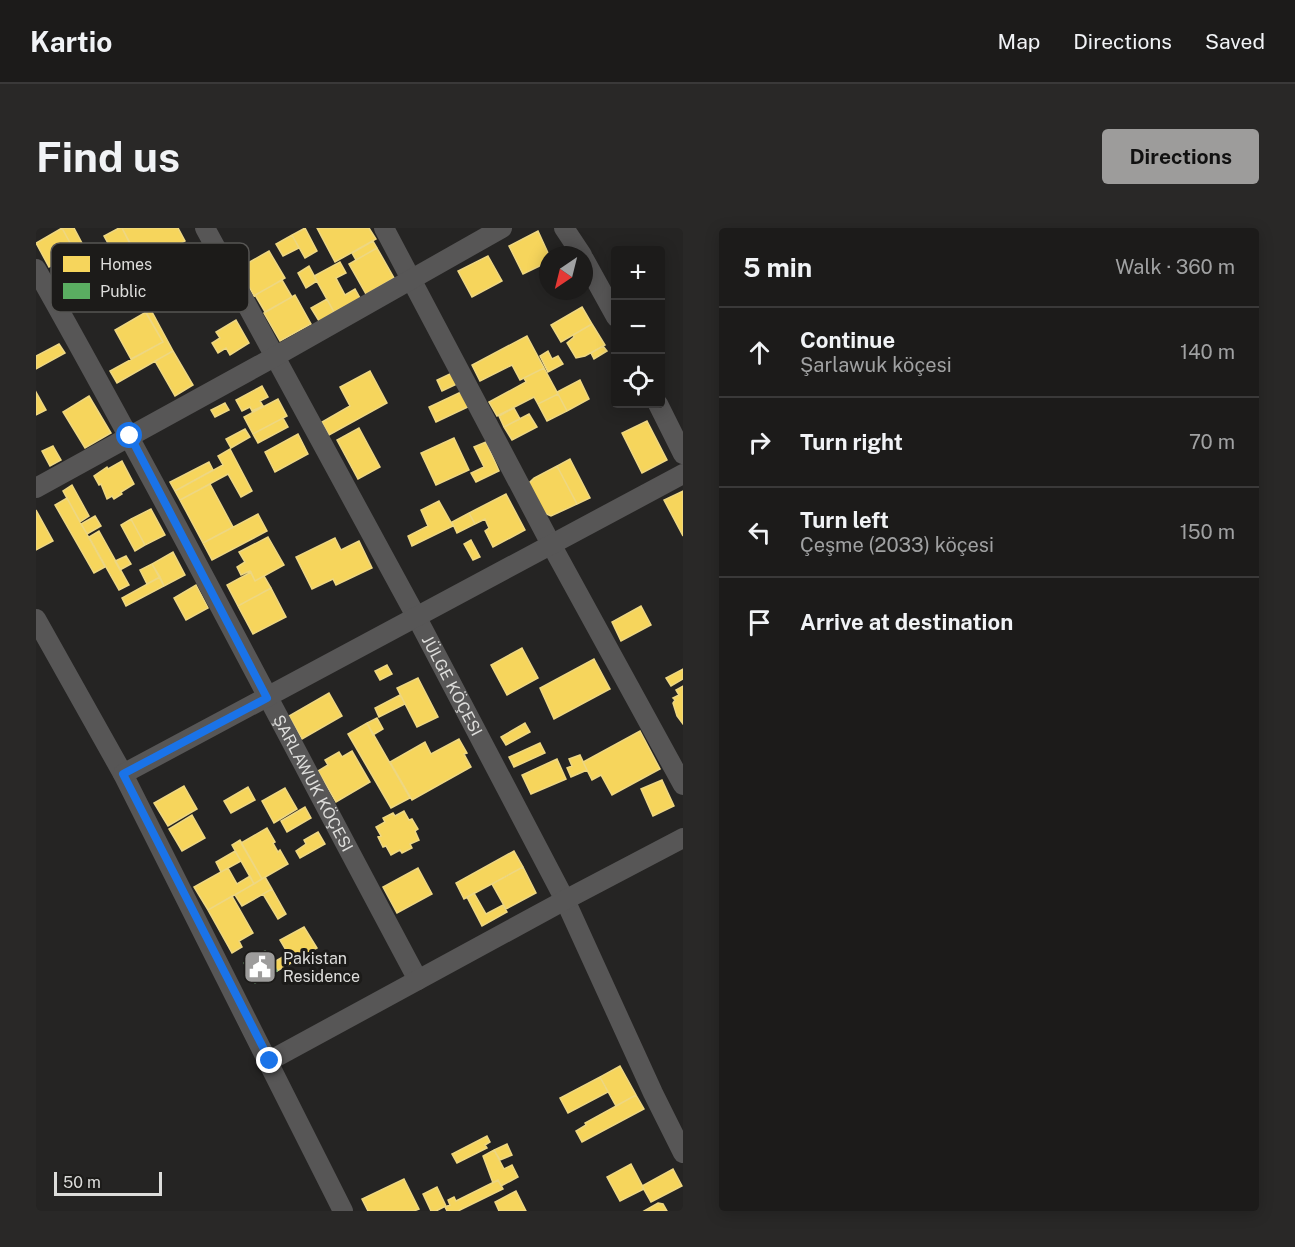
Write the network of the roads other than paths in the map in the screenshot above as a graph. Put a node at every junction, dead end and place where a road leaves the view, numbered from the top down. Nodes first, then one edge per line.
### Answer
1 (205, 228) edge
2 (384, 228) edge
3 (502, 228) edge
4 (564, 228) edge
5 (213, 243) edge
6 (576, 246) edge
7 (36, 269) edge
8 (593, 276) edge
9 (412, 279) junction
10 (51, 296) edge
11 (249, 307) edge
12 (611, 310) edge
13 (60, 312) edge
14 (276, 356) junction
15 (660, 408) edge
16 (130, 436) junction
17 (683, 454) edge
18 (683, 474) edge
19 (36, 488) edge
20 (552, 546) junction
21 (417, 618) junction
22 (36, 619) edge
23 (267, 698) junction
24 (123, 774) junction
25 (683, 785) edge
26 (683, 838) edge
27 (565, 900) junction
28 (418, 980) junction
29 (270, 1061) junction
30 (683, 1153) edge
31 (343, 1211) edge

1 - 5 street, JÜLGE KÖÇESI
2 - 9 street
3 - 9 street
4 - 6 street
7 - 10 street, ŞARLAWUK KÖÇESI
8 - 12 street
9 - 14 street
9 - 20 street
11 - 14 street, JÜLGE KÖÇESI
13 - 16 street, ŞARLAWUK KÖÇESI
14 - 16 street
14 - 21 street, JÜLGE KÖÇESI
15 - 17 street
16 - 19 street
16 - 23 street, ŞARLAWUK KÖÇESI
18 - 20 street
20 - 21 street
20 - 25 street
21 - 23 street
21 - 27 street, JÜLGE KÖÇESI
22 - 24 street
23 - 24 street
23 - 28 street, ŞARLAWUK KÖÇESI
24 - 29 street
26 - 27 street
27 - 28 street
27 - 30 street, JÜLGE KÖÇESI
28 - 29 street
29 - 31 street

